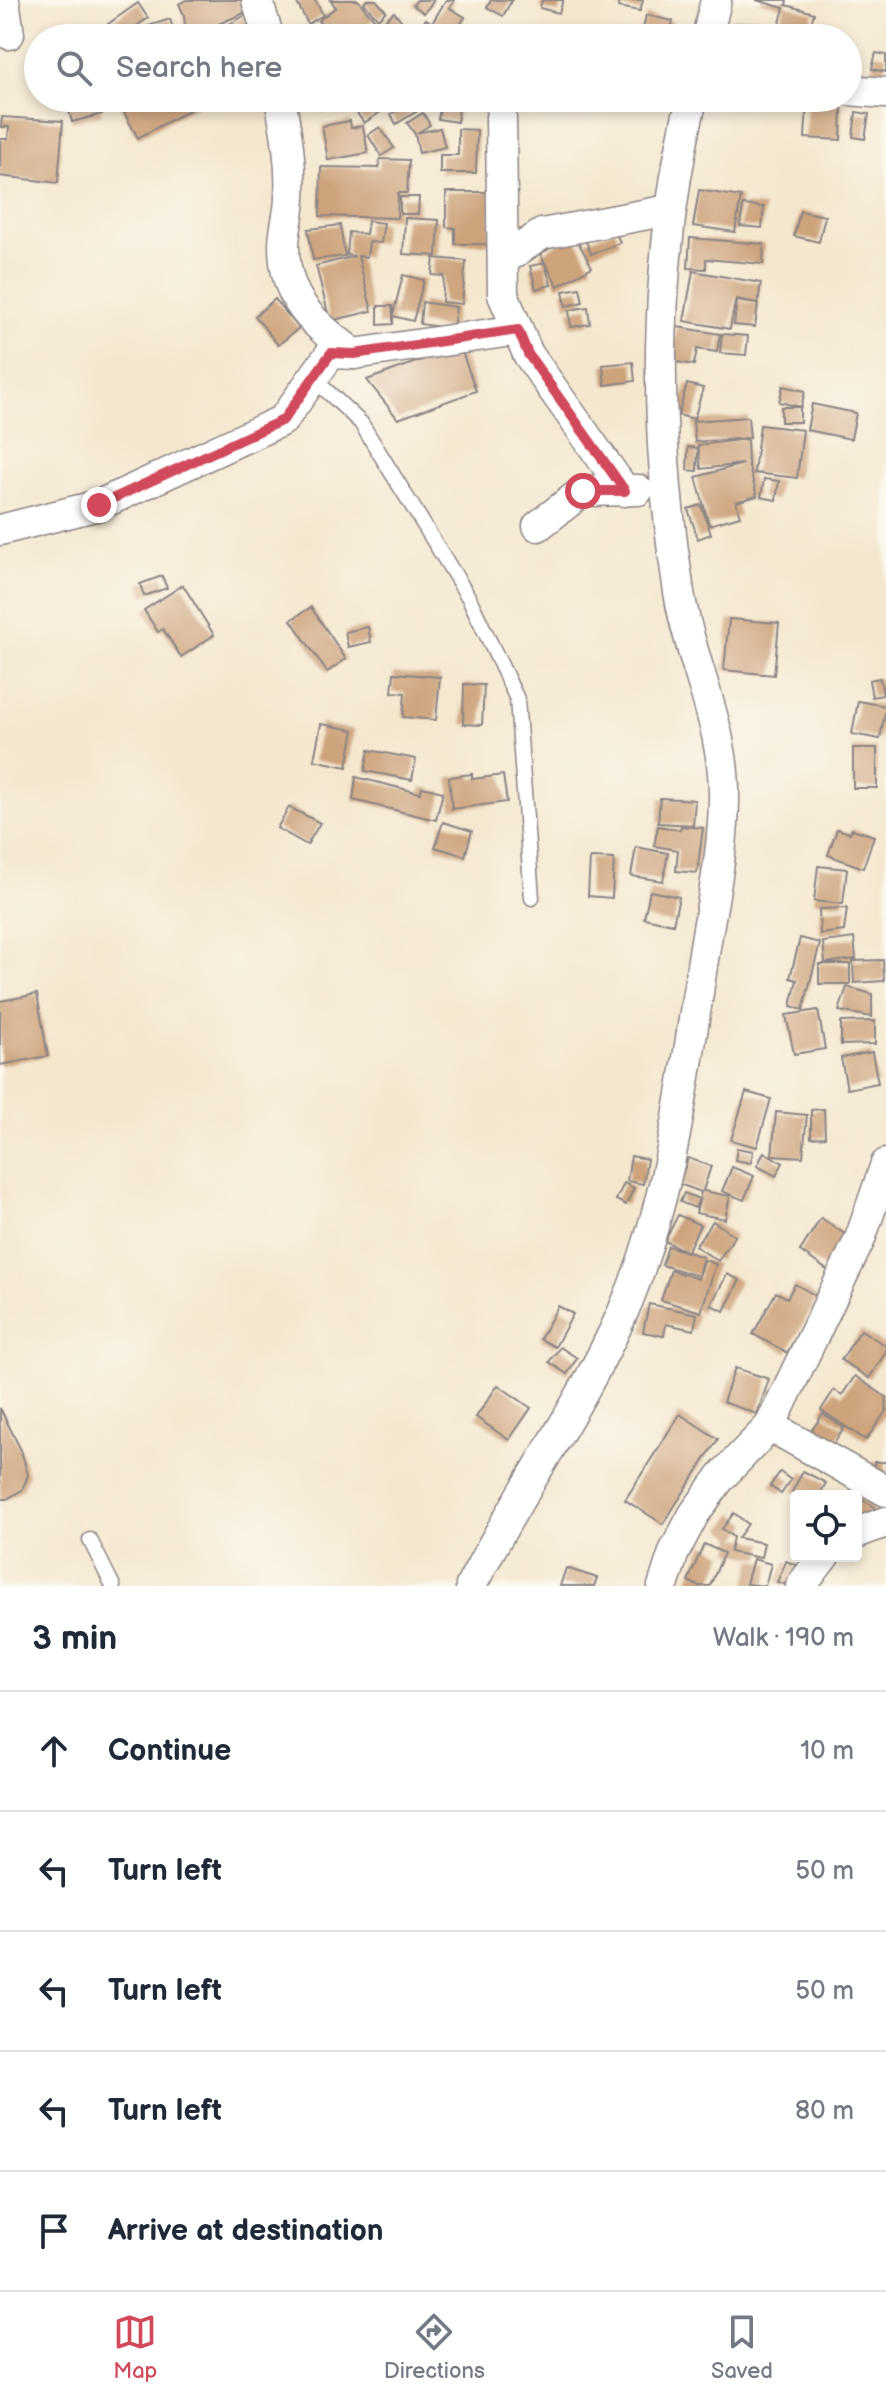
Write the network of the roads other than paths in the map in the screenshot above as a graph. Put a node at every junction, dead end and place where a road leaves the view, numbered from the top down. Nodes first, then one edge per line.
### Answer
1 (4, 0) edge
2 (257, 0) edge
3 (716, 0) edge
4 (265, 24) edge
5 (710, 24) edge
6 (9, 34) dead end
7 (862, 91) edge
8 (886, 93) edge
9 (282, 112) edge
10 (689, 112) edge
11 (501, 117) dead end
12 (669, 210) junction
13 (503, 260) junction
14 (518, 330) junction
15 (354, 354) junction
16 (313, 378) junction
17 (664, 487) junction
18 (625, 491) junction
19 (538, 526) dead end
20 (0, 530) edge
21 (532, 898) dead end
22 (886, 1164) edge
23 (770, 1426) junction
24 (886, 1491) edge
25 (886, 1522) edge
26 (862, 1531) edge
27 (90, 1540) dead end
28 (819, 1562) edge
29 (113, 1586) edge
30 (471, 1586) edge
31 (663, 1586) edge
32 (801, 1586) edge

1 - 6 street
2 - 4 street
3 - 5 street
7 - 8 street
9 - 15 street
10 - 12 street
11 - 13 street
12 - 13 street
12 - 17 street
13 - 14 street
14 - 15 street
14 - 18 street
15 - 16 street
16 - 20 street
16 - 21 lane
17 - 18 street
17 - 30 street
18 - 19 street
22 - 23 street
23 - 24 street
23 - 31 street
25 - 26 street
27 - 29 lane
28 - 32 street

